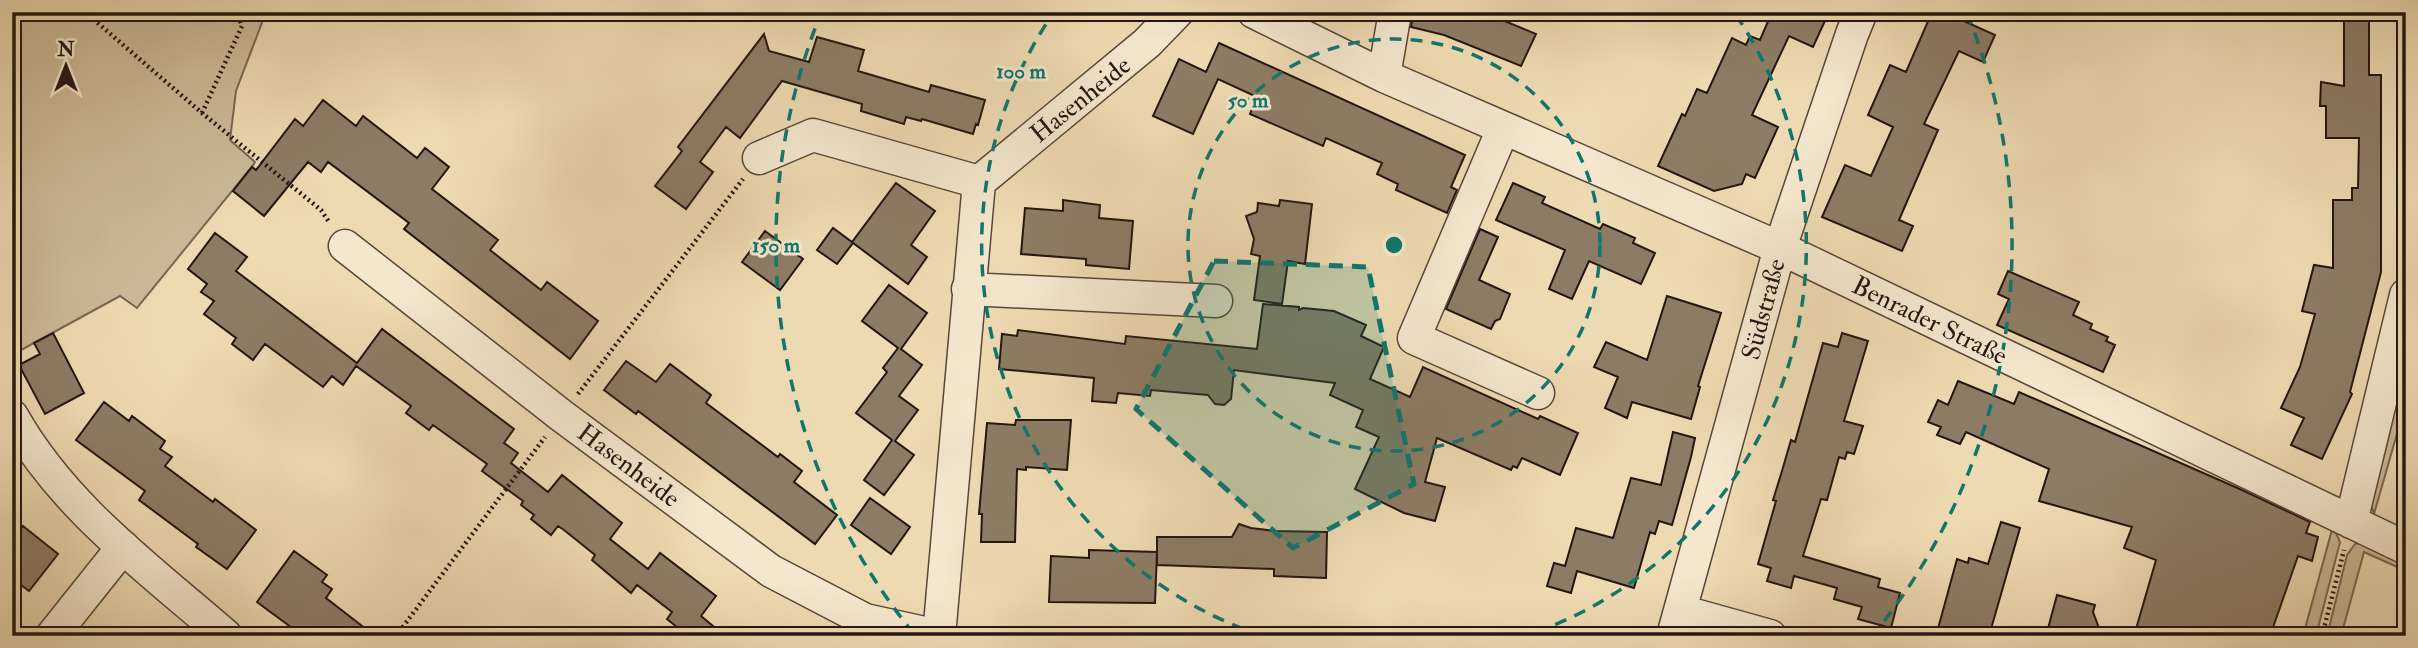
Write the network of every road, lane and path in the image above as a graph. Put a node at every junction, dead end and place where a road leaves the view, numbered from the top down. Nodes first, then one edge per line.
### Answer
1 (85, 12) edge
2 (237, 12) edge
3 (1177, 12) edge
4 (1254, 12) edge
5 (1395, 12) edge
6 (1861, 12) edge
7 (1384, 76) junction
8 (202, 113) junction
9 (1503, 129) junction
10 (759, 158) dead end
11 (979, 182) junction
12 (345, 246) joint
13 (1780, 248) junction
14 (968, 289) junction
15 (2406, 295) edge
16 (1216, 301) dead end
17 (1538, 393) dead end
18 (12, 416) edge
19 (2351, 522) junction
20 (123, 547) junction
21 (2406, 548) edge
22 (1677, 623) edge
23 (52, 636) edge
24 (226, 636) edge
25 (938, 636) edge
26 (1770, 636) edge
27 (2322, 636) edge

1 - 8 path
2 - 8 path
3 - 11 street, Hasenheide
4 - 7 street, Benrader Straße
5 - 7 street
6 - 13 street, Südstraße
7 - 9 street, Benrader Straße
8 - 12 path
9 - 13 street, Benrader Straße
9 - 17 street
10 - 11 street
11 - 14 street, Hasenheide
12 - 25 street, Hasenheide
13 - 19 street, Benrader Straße
13 - 22 street, Südstraße
14 - 16 street
14 - 25 street, Hasenheide
15 - 19 street
18 - 20 street
19 - 21 street, Benrader Straße
19 - 27 path
20 - 23 street
20 - 24 street
22 - 26 street, Südstraße

